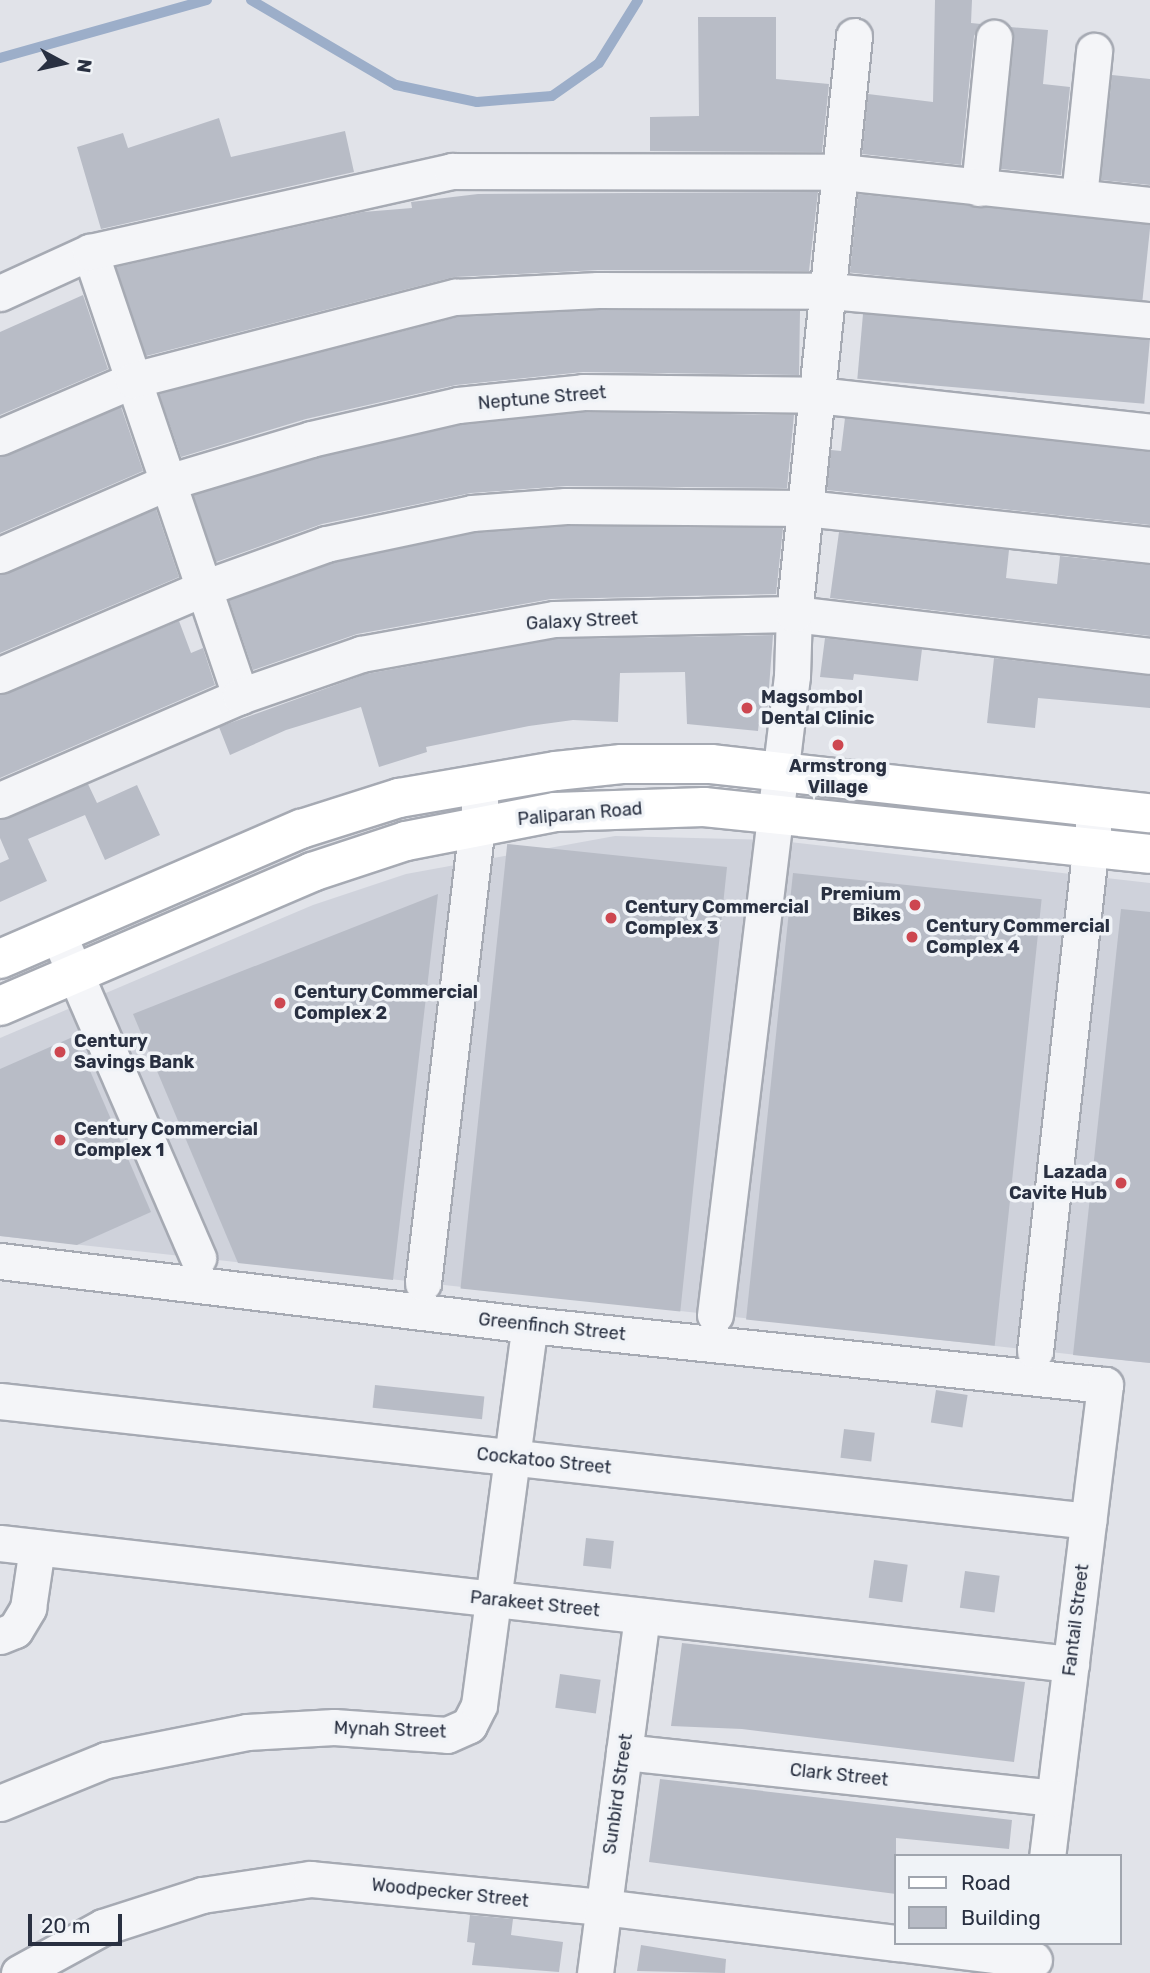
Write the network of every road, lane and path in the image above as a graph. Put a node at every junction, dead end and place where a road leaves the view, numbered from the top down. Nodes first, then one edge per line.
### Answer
1 (854, 36) dead end
2 (994, 38) dead end
3 (1094, 51) dead end
4 (842, 172) junction
5 (979, 188) junction
6 (1079, 197) junction
7 (1150, 205) edge
8 (90, 253) junction
9 (830, 291) junction
10 (0, 293) edge
11 (1150, 320) edge
12 (133, 380) junction
13 (817, 395) junction
14 (1150, 432) edge
15 (0, 437) edge
16 (168, 482) junction
17 (805, 508) junction
18 (1150, 545) edge
19 (0, 555) edge
20 (204, 588) junction
21 (794, 614) junction
22 (1150, 656) edge
23 (0, 675) edge
24 (240, 696) junction
25 (780, 771) junction
26 (482, 782) junction
27 (0, 800) edge
28 (1095, 807) junction
29 (775, 812) junction
30 (1150, 813) edge
31 (477, 825) junction
32 (1090, 847) junction
33 (1150, 854) edge
34 (58, 934) junction
35 (0, 959) edge
36 (77, 972) junction
37 (0, 1006) edge
38 (198, 1258) dead end
39 (0, 1261) edge
40 (423, 1283) dead end
41 (715, 1315) dead end
42 (530, 1325) junction
43 (1035, 1350) dead end
44 (1105, 1385) joint
45 (0, 1401) edge
46 (512, 1458) junction
47 (1088, 1521) junction
48 (0, 1543) edge
49 (37, 1548) junction
50 (493, 1599) junction
51 (642, 1616) junction
52 (0, 1636) edge
53 (1071, 1664) junction
54 (624, 1752) junction
55 (1054, 1798) junction
56 (0, 1804) edge
57 (1047, 1854) edge
58 (603, 1908) junction
59 (894, 1943) edge
60 (914, 1945) edge
61 (1034, 1959) edge
62 (19, 1973) edge
63 (595, 1973) edge

1 - 4 street
2 - 5 street
3 - 6 street
4 - 5 street
4 - 8 street
4 - 9 street
5 - 6 street
6 - 7 street
8 - 10 street
8 - 12 street
9 - 11 street
9 - 12 street
9 - 13 street
12 - 15 street
12 - 16 street
13 - 14 street, Neptune Street
13 - 16 street, Neptune Street
13 - 17 street
16 - 19 street, Neptune Street
16 - 20 street
17 - 18 street
17 - 20 street
17 - 21 street
20 - 23 street
20 - 24 street
21 - 22 street, Galaxy Street
21 - 24 street, Galaxy Street
21 - 25 street
24 - 27 street, Galaxy Street
25 - 26 main road
25 - 28 main road
25 - 29 street
26 - 31 street
26 - 34 main road
28 - 30 main road
28 - 32 street
29 - 31 main road, Paliparan Road
29 - 32 main road, Paliparan Road
29 - 41 street
31 - 36 main road, Paliparan Road
31 - 40 street
32 - 33 main road, Paliparan Road
32 - 43 street
34 - 35 main road
34 - 36 street
36 - 37 main road, Paliparan Road
36 - 38 street
39 - 42 street, Greenfinch Street
42 - 44 street, Greenfinch Street
42 - 46 street, Mynah Street
44 - 47 street, Fantail Street
45 - 46 street, Cockatoo Street
46 - 47 street, Cockatoo Street
46 - 50 street, Mynah Street
47 - 53 street, Fantail Street
48 - 49 street, Parakeet Street
49 - 50 street, Parakeet Street
49 - 52 street
50 - 51 street, Parakeet Street
50 - 56 street, Mynah Street
51 - 53 street, Parakeet Street
51 - 54 street, Sunbird Street
53 - 55 street, Fantail Street
54 - 55 street, Clark Street
54 - 58 street, Sunbird Street
55 - 57 street, Fantail Street
58 - 59 street, Woodpecker Street
58 - 62 street, Woodpecker Street
58 - 63 street, Sunbird Street
60 - 61 street, Woodpecker Street

